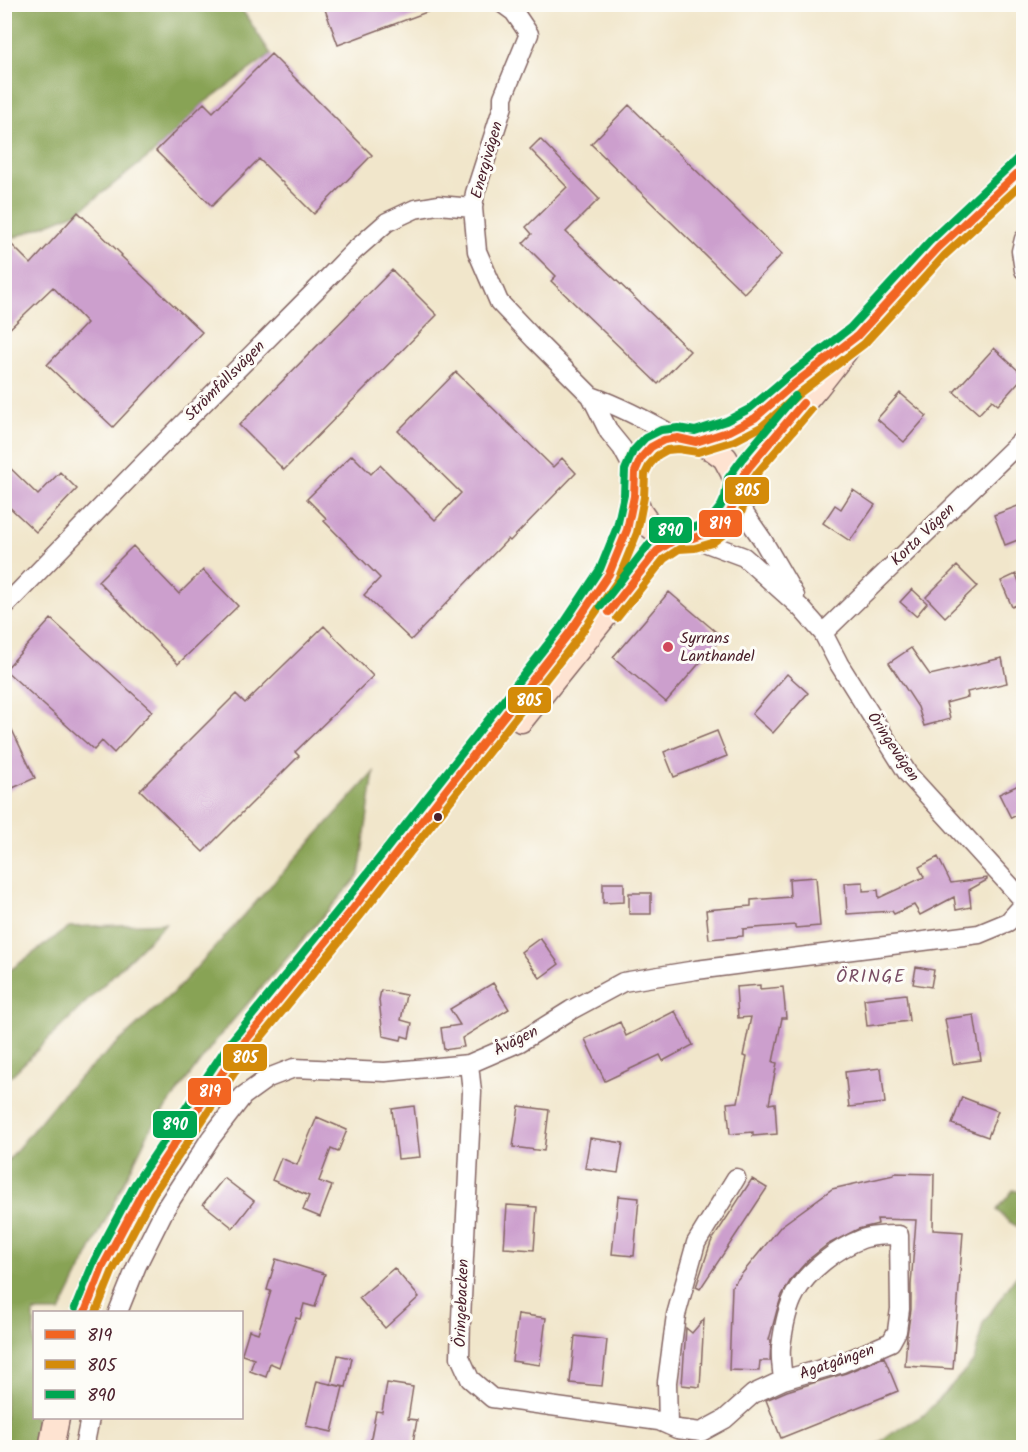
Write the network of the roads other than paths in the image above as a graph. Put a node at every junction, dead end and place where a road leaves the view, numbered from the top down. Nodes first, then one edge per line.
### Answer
1 (503, 4) edge
2 (1023, 167) edge
3 (473, 208) junction
4 (1023, 239) edge
5 (1023, 270) edge
6 (857, 336) junction
7 (591, 396) junction
8 (1023, 438) edge
9 (687, 440) junction
10 (635, 484) junction
11 (736, 492) junction
12 (684, 538) junction
13 (4, 608) edge
14 (801, 608) junction
15 (823, 633) junction
16 (1023, 903) edge
17 (352, 910) junction
18 (469, 1064) junction
19 (736, 1178) dead end
20 (85, 1311) edge
21 (118, 1311) edge
22 (783, 1380) junction
23 (57, 1419) edge
24 (90, 1419) edge
25 (663, 1423) junction
26 (51, 1448) edge
27 (84, 1448) edge

1 - 3 street, Energivägen
2 - 6 main road
3 - 7 street, Energivägen
3 - 13 street, Strömfallsvägen
4 - 5 street
6 - 9 main road
6 - 11 main road
7 - 9 street, Energivägen
7 - 10 street, Energivägen
8 - 15 street, Korta Vägen
9 - 10 main road
9 - 11 main road
10 - 12 main road
10 - 17 main road
11 - 12 main road
11 - 14 street, Öringevägen
12 - 14 street, Öringevägen
12 - 17 main road
14 - 15 street, Öringevägen
15 - 16 street, Öringevägen
16 - 18 street, Åvägen
17 - 20 main road
18 - 21 street, Åvägen
18 - 25 street, Öringebacken
19 - 25 street
22 - 22 street, Agatgången
22 - 25 street, Agatgången
23 - 26 main road
24 - 27 street

